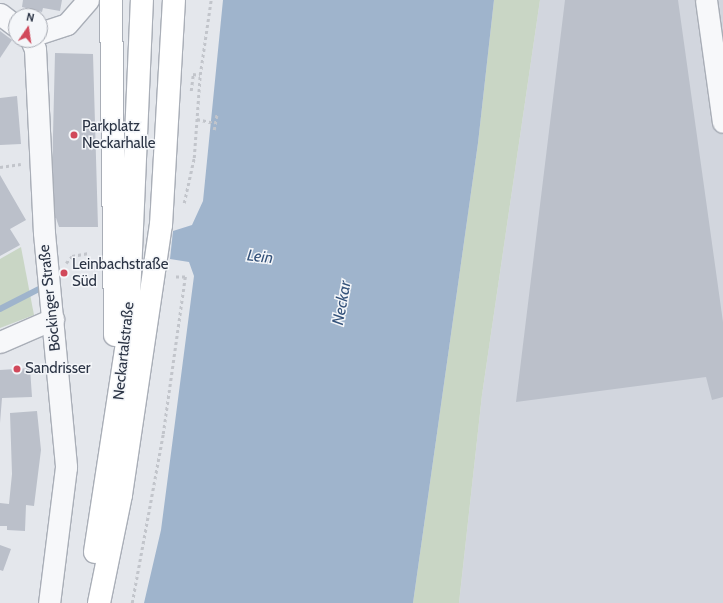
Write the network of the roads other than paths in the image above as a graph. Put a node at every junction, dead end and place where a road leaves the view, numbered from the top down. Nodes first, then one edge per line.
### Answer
1 (88, 0) edge
2 (111, 0) edge
3 (142, 0) edge
4 (174, 0) edge
5 (706, 0) edge
6 (48, 30) edge
7 (35, 48) edge
8 (723, 122) edge
9 (52, 312) junction
10 (0, 342) edge
11 (117, 415) junction
12 (49, 603) edge
13 (86, 603) edge
14 (99, 603) edge

1 - 6 street
2 - 11 main road
3 - 11 main road, Neckartalstraße
4 - 14 main road
5 - 8 street
7 - 9 street, Böckinger Straße
9 - 10 street
9 - 12 street, Böckinger Straße
11 - 13 main road, Neckartalstraße

